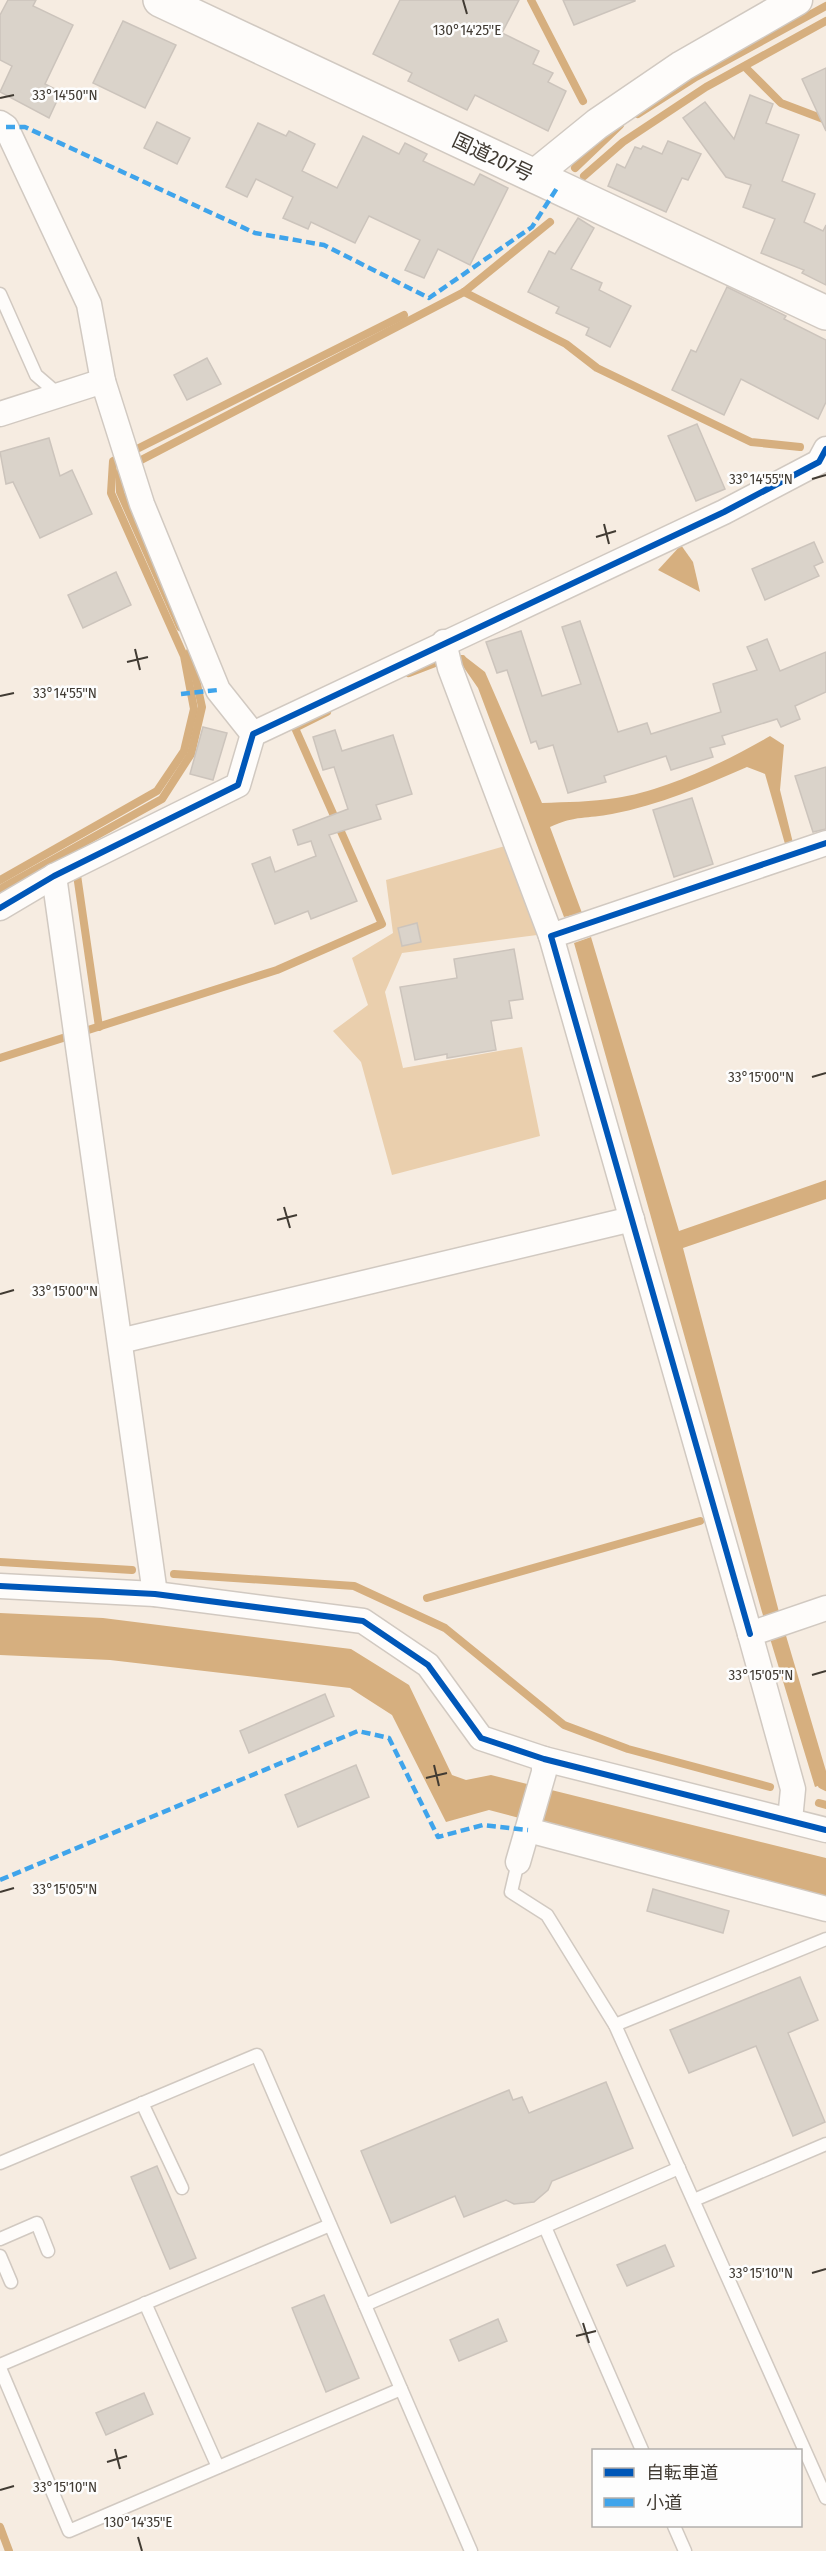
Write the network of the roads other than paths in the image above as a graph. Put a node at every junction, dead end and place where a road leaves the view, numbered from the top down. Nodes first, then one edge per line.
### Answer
1 (160, 0) edge
2 (797, 0) edge
3 (0, 123) edge
4 (533, 176) junction
5 (0, 294) edge
6 (826, 313) edge
7 (103, 381) junction
8 (58, 394) junction
9 (0, 414) edge
10 (826, 448) edge
11 (444, 642) junction
12 (253, 734) junction
13 (826, 843) edge
14 (70, 868) junction
15 (0, 908) edge
16 (570, 930) junction
17 (632, 1219) junction
18 (120, 1341) junction
19 (0, 1586) edge
20 (155, 1594) junction
21 (826, 1608) edge
22 (755, 1632) junction
23 (544, 1765) junction
24 (789, 1820) junction
25 (528, 1828) junction
26 (826, 1830) edge
27 (518, 1862) joint
28 (826, 1909) edge
29 (826, 1938) edge
30 (615, 2025) junction
31 (142, 2103) junction
32 (826, 2144) edge
33 (0, 2163) edge
34 (679, 2168) junction
35 (182, 2188) dead end
36 (694, 2200) junction
37 (330, 2225) junction
38 (545, 2227) junction
39 (0, 2239) edge
40 (48, 2251) dead end
41 (0, 2256) edge
42 (11, 2282) dead end
43 (146, 2303) junction
44 (365, 2305) junction
45 (0, 2366) edge
46 (401, 2389) junction
47 (641, 2449) edge
48 (218, 2467) junction
49 (826, 2498) edge
50 (674, 2527) edge
51 (471, 2551) edge
52 (686, 2551) edge

1 - 4 highway, 国道207号
2 - 4 street
3 - 7 street
4 - 6 highway, 国道207号
5 - 8 lane
7 - 8 street
7 - 12 street
8 - 9 street
10 - 11 street
11 - 12 street
11 - 16 street
12 - 14 street
13 - 16 street
14 - 15 street
14 - 18 street
16 - 17 street
17 - 18 street
17 - 22 street
18 - 20 street
19 - 20 street
20 - 23 street
21 - 22 street
22 - 24 street
23 - 24 street
23 - 25 street
24 - 26 street
25 - 27 street
25 - 28 street
27 - 30 lane
29 - 30 lane
30 - 34 lane
31 - 33 lane
31 - 35 lane
31 - 37 lane
32 - 36 lane
34 - 36 lane
34 - 38 lane
36 - 49 lane
37 - 43 lane
37 - 44 lane
38 - 44 lane
38 - 47 lane
39 - 40 lane
41 - 42 lane
43 - 45 lane
43 - 48 lane
44 - 46 lane
45 - 48 lane
46 - 48 lane
46 - 51 lane
50 - 52 lane

